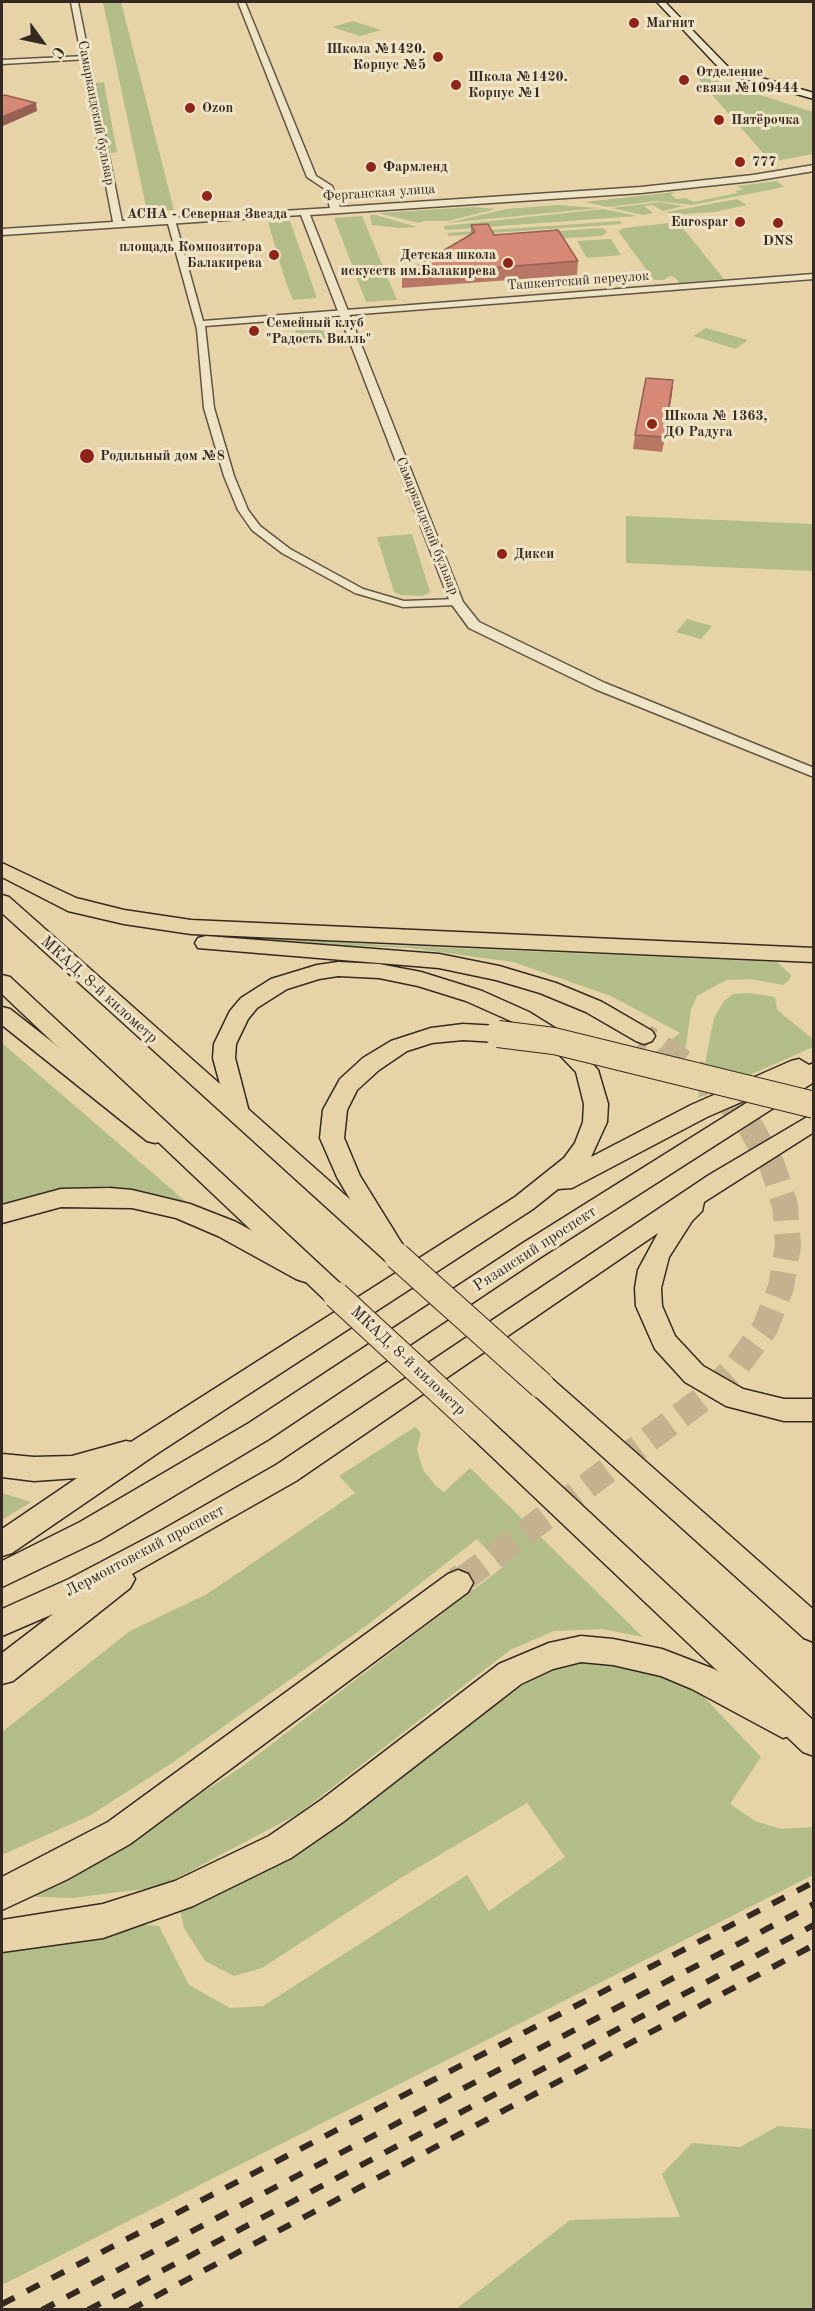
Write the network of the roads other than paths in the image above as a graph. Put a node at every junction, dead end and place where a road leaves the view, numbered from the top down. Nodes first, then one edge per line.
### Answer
1 (74, 2) edge
2 (241, 2) edge
3 (661, 2) edge
4 (86, 58) junction
5 (2, 62) edge
6 (813, 98) edge
7 (813, 170) edge
8 (336, 210) junction
9 (304, 212) junction
10 (171, 220) junction
11 (118, 225) junction
12 (2, 232) edge
13 (813, 276) edge
14 (345, 312) junction
15 (200, 324) junction
16 (457, 602) junction
17 (813, 773) edge
18 (2, 869) edge
19 (62, 901) junction
20 (2, 902) edge
21 (813, 955) edge
22 (2, 982) edge
23 (2, 1014) edge
24 (644, 1036) tunnel mouth
25 (813, 1063) edge
26 (813, 1071) edge
27 (813, 1105) edge
28 (237, 1112) junction
29 (813, 1121) edge
30 (718, 1181) junction
31 (223, 1189) junction
32 (524, 1203) junction
33 (2, 1214) edge
34 (397, 1256) junction
35 (336, 1295) junction
36 (813, 1410) edge
37 (148, 1445) junction
38 (2, 1465) edge
39 (172, 1539) junction
40 (2, 1544) edge
41 (2, 1575) edge
42 (458, 1583) tunnel mouth
43 (2, 1623) edge
44 (813, 1629) edge
45 (2, 1671) edge
46 (813, 1742) edge
47 (2, 1894) edge
48 (2, 1936) edge

1 - 4 street, Самаркандский бульвар
2 - 8 street
3 - 6 main road
4 - 5 street
4 - 11 street, Самаркандский бульвар
7 - 8 street, Ферганская улица
8 - 9 street, Ферганская улица
9 - 10 street, Ферганская улица
9 - 14 street, Самаркандский бульвар
10 - 11 street, Ферганская улица
10 - 15 street
11 - 12 street, Ферганская улица
13 - 14 street, Ташкентский переулок
14 - 15 street, Ташкентский переулок
14 - 16 street, Самаркандский бульвар
15 - 16 street
16 - 17 street, Самаркандский бульвар
18 - 19 main road
19 - 21 main road
19 - 24 main road
20 - 28 main road, МКАД, 8-й километр
22 - 31 main road, МКАД, 8-й километр
23 - 31 main road
25 - 32 main road
26 - 41 main road, Рязанский проспект
27 - 34 main road, bridge
28 - 32 main road
28 - 34 main road, МКАД, 8-й километр
29 - 30 main road
30 - 36 main road
30 - 39 main road, Лермонтовский проспект
31 - 35 main road, МКАД, 8-й километр
32 - 37 main road
33 - 35 main road
34 - 44 main road, МКАД, 8-й километр, bridge
35 - 46 main road, МКАД, 8-й километр, bridge
37 - 38 main road
37 - 40 main road
39 - 43 main road, Лермонтовский проспект
39 - 45 main road
42 - 47 main road
46 - 48 main road

